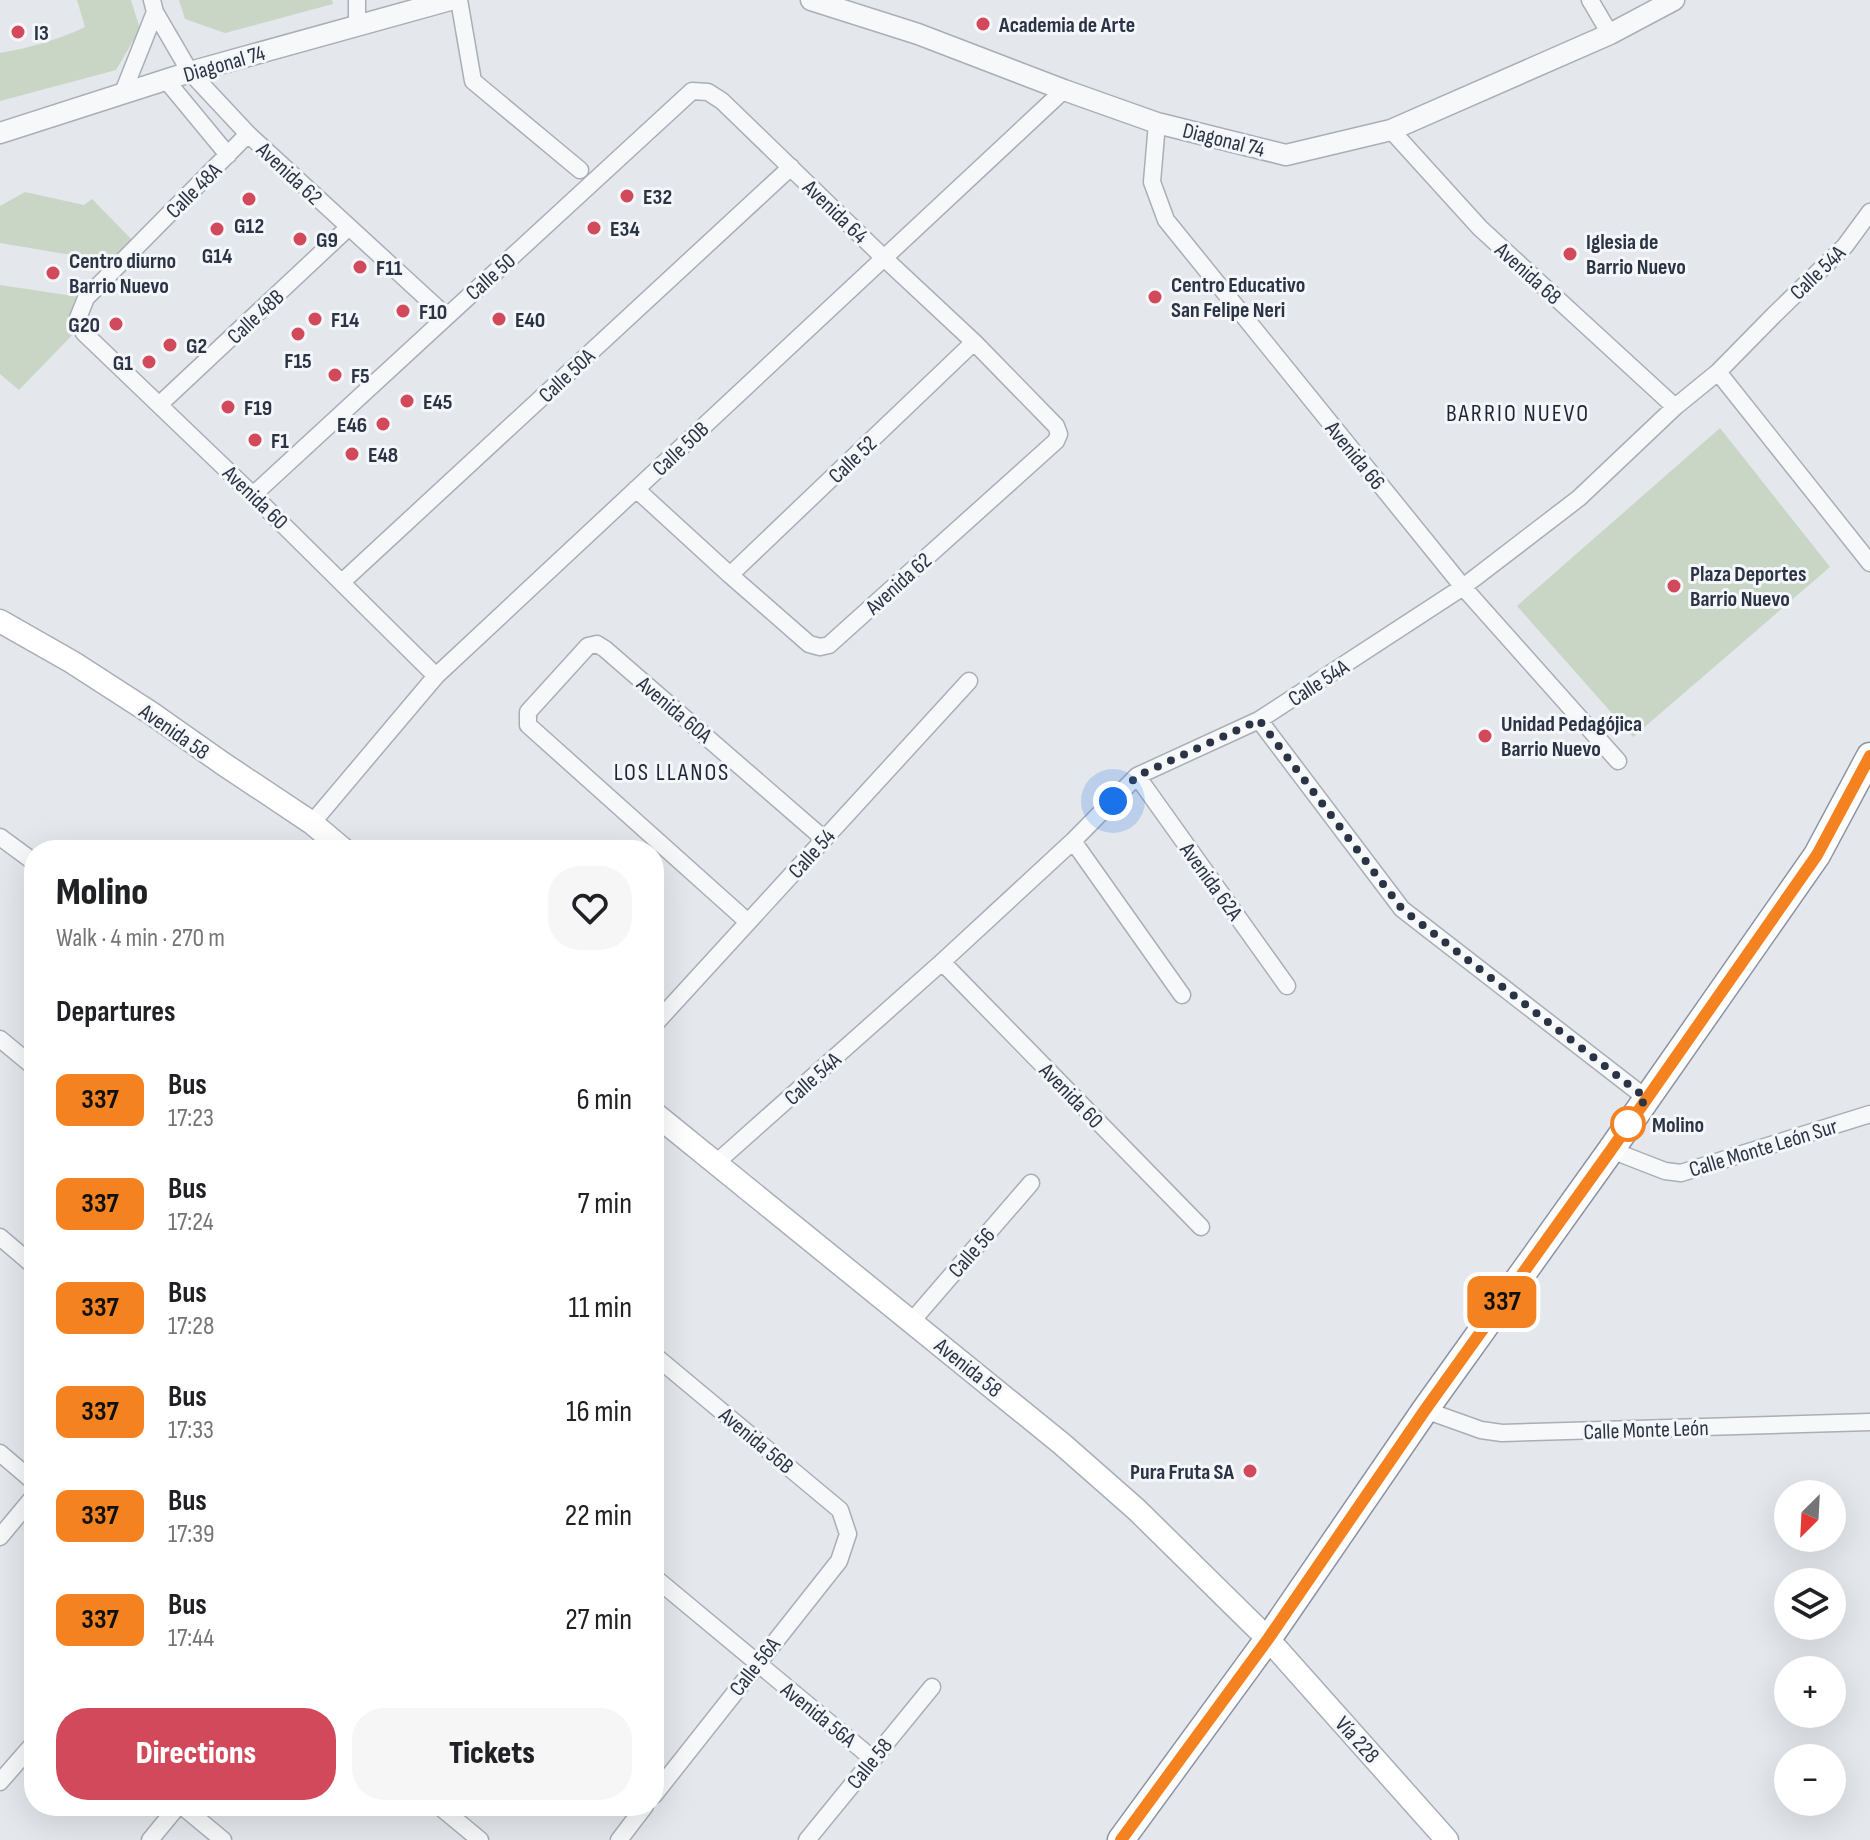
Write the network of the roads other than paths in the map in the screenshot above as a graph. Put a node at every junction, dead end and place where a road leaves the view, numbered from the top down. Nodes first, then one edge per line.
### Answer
1 (357, 0) edge
2 (450, 0) edge
3 (459, 0) edge
4 (811, 0) edge
5 (1590, 0) edge
6 (1674, 0) edge
7 (154, 6) edge
8 (357, 24) junction
9 (1610, 34) junction
10 (190, 72) junction
11 (166, 80) junction
12 (1064, 90) junction
13 (692, 91) joint
14 (122, 95) junction
15 (1157, 123) junction
16 (1391, 130) junction
17 (0, 133) edge
18 (248, 134) junction
19 (228, 155) junction
20 (791, 167) junction
21 (580, 170) dead end
22 (1870, 212) edge
23 (349, 227) junction
24 (884, 258) junction
25 (446, 316) junction
26 (78, 318) joint
27 (974, 342) junction
28 (1718, 372) junction
29 (160, 404) junction
30 (1675, 407) junction
31 (636, 489) junction
32 (253, 495) junction
33 (1870, 563) edge
34 (730, 575) junction
35 (342, 582) junction
36 (1463, 587) junction
37 (0, 621) edge
38 (436, 676) junction
39 (969, 681) dead end
40 (1259, 720) junction
41 (1870, 756) edge
42 (1618, 761) dead end
43 (1137, 776) junction
44 (312, 823) junction
45 (0, 837) edge
46 (824, 839) junction
47 (332, 840) edge
48 (656, 840) edge
49 (1073, 841) junction
50 (664, 847) edge
51 (24, 855) edge
52 (748, 922) junction
53 (942, 962) junction
54 (1287, 986) dead end
55 (1182, 995) dead end
56 (664, 1014) edge
57 (0, 1039) edge
58 (24, 1059) edge
59 (1646, 1098) junction
60 (1870, 1114) edge
61 (664, 1121) edge
62 (1611, 1150) junction
63 (716, 1163) junction
64 (1031, 1183) dead end
65 (1201, 1227) dead end
66 (0, 1237) edge
67 (24, 1257) edge
68 (912, 1321) junction
69 (664, 1363) edge
70 (1425, 1410) junction
71 (1870, 1422) edge
72 (0, 1453) edge
73 (24, 1473) edge
74 (24, 1508) edge
75 (848, 1534) joint
76 (0, 1537) edge
77 (664, 1585) edge
78 (1268, 1639) junction
79 (756, 1663) junction
80 (932, 1687) dead end
81 (24, 1754) edge
82 (873, 1759) junction
83 (664, 1777) edge
84 (0, 1782) edge
85 (171, 1816) edge
86 (193, 1816) edge
87 (451, 1816) edge
88 (637, 1816) edge
89 (150, 1840) edge
90 (223, 1840) edge
91 (480, 1840) edge
92 (619, 1840) edge
93 (807, 1840) edge
94 (1121, 1840) edge
95 (1447, 1840) edge

1 - 8 street
2 - 8 street, Diagonal 74
3 - 21 street
4 - 12 street, Diagonal 74
5 - 9 street
6 - 9 street, Diagonal 74
7 - 10 street, Avenida 62
7 - 14 street, Avenida 62
8 - 10 street, Diagonal 74
9 - 16 street, Diagonal 74
10 - 11 street, Diagonal 74
10 - 18 street, Avenida 62
11 - 14 street, Diagonal 74
11 - 19 street, Avenida 62
12 - 15 street, Diagonal 74
12 - 24 street, Calle 50B
13 - 20 street, Avenida 64
13 - 25 street, Calle 50
14 - 17 street, Diagonal 74
15 - 16 street, Diagonal 74
15 - 36 street, Avenida 66
16 - 30 street, Avenida 68
18 - 19 street, Calle 48A
18 - 23 street, Avenida 62
19 - 26 street, Calle 48A
20 - 24 street, Avenida 64
20 - 35 street, Calle 50A
22 - 28 street, Calle 54A
23 - 25 street, Avenida 62
23 - 29 street, Calle 48B
24 - 27 street, Avenida 64
24 - 31 street, Calle 50B
25 - 32 street, Calle 50
26 - 29 street, Avenida 60
27 - 34 street, Calle 52
27 - 34 street, Avenida 62
28 - 30 street, Calle 54A
28 - 33 street
29 - 32 street, Avenida 60
30 - 36 street, Calle 54A
31 - 34 street, Avenida 62
31 - 38 street, Calle 50B
32 - 35 street, Avenida 60
35 - 38 street, Avenida 60
36 - 40 street, Calle 54A
36 - 42 street, Avenida 66
37 - 44 main road, Avenida 58
38 - 44 street, Calle 50B
39 - 46 street, Calle 54
40 - 43 street, Calle 54A
40 - 59 street
41 - 59 highway
43 - 49 street, Calle 54A
43 - 54 street, Avenida 62A
44 - 47 main road, Avenida 58
45 - 51 street
46 - 48 street, Avenida 60A
46 - 52 street, Calle 54
49 - 53 street, Calle 54A
49 - 55 street
50 - 52 street, Avenida 60A
52 - 56 street, Calle 54
53 - 63 street, Calle 54A
53 - 65 street, Avenida 60
57 - 58 street
59 - 62 highway
60 - 62 street, Calle Monte León Sur
61 - 63 main road, Avenida 58
62 - 70 highway
63 - 68 main road, Avenida 58
64 - 68 street, Calle 56
66 - 67 street
68 - 78 main road, Avenida 58
69 - 75 street, Avenida 56B
70 - 71 street, Calle Monte León
70 - 78 highway
72 - 73 street
74 - 76 street
75 - 79 street, Calle 56A
77 - 79 street, Avenida 56A
78 - 94 highway
78 - 95 main road, Vía 228
79 - 82 street, Avenida 56A
79 - 83 street, Calle 56A
80 - 82 street, Calle 58
81 - 84 street
82 - 93 street, Calle 58
85 - 89 street
86 - 90 street
87 - 91 street
88 - 92 street

